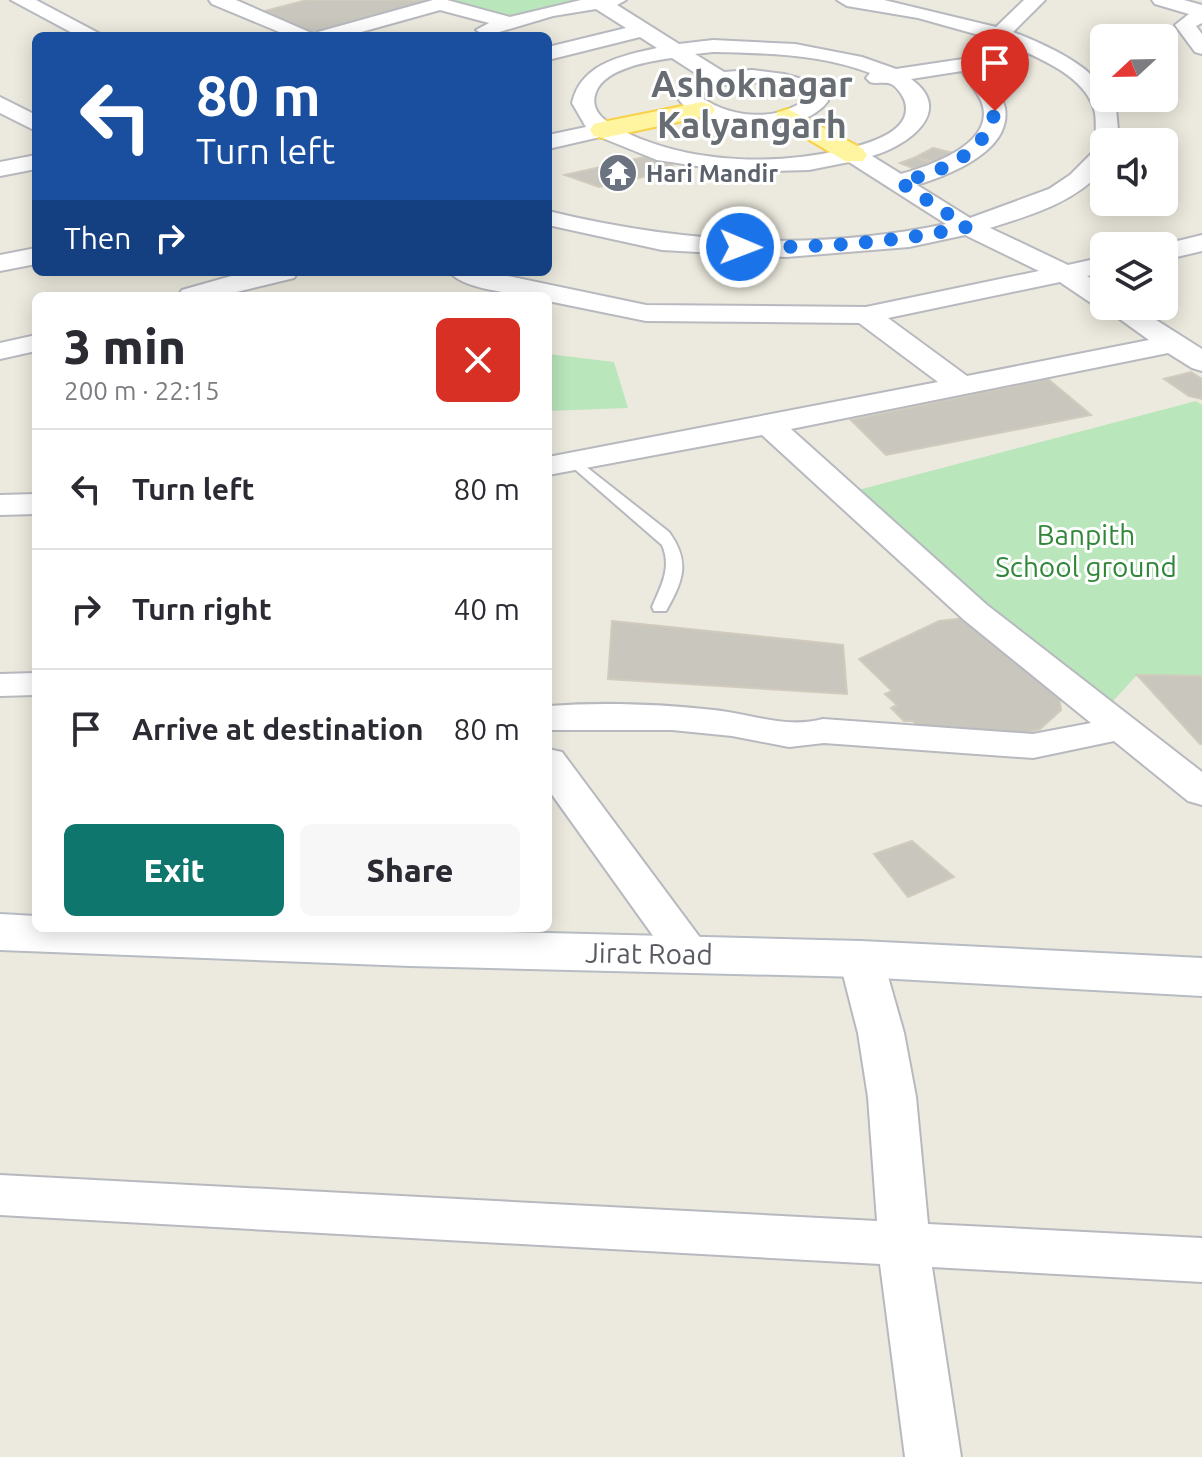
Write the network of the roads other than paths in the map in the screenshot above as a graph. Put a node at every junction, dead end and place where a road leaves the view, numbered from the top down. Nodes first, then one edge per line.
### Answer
1 (21, 0) edge
2 (219, 0) edge
3 (847, 0) edge
4 (1035, 0) edge
5 (1162, 0) edge
6 (603, 1) edge
7 (1202, 12) edge
8 (508, 22) junction
9 (642, 31) junction
10 (86, 32) edge
11 (296, 32) edge
12 (339, 32) edge
13 (482, 32) edge
14 (999, 34) junction
15 (1202, 48) edge
16 (675, 50) junction
17 (552, 53) edge
18 (969, 64) junction
19 (891, 76) junction
20 (720, 79) junction
21 (808, 88) junction
22 (0, 104) edge
23 (702, 110) junction
24 (788, 117) junction
25 (32, 122) edge
26 (1111, 128) edge
27 (603, 130) junction
28 (552, 141) edge
29 (854, 155) junction
30 (32, 163) edge
31 (0, 169) edge
32 (1090, 170) edge
33 (900, 182) junction
34 (552, 219) edge
35 (967, 227) junction
36 (1202, 243) edge
37 (1178, 249) edge
38 (32, 257) edge
39 (0, 263) edge
40 (1090, 268) edge
41 (1066, 274) junction
42 (248, 276) edge
43 (475, 276) edge
44 (1090, 290) edge
45 (202, 292) edge
46 (545, 292) edge
47 (552, 293) edge
48 (866, 315) junction
49 (1138, 320) edge
50 (1174, 343) junction
51 (32, 344) edge
52 (0, 351) edge
53 (1202, 362) edge
54 (962, 386) junction
55 (768, 425) junction
56 (562, 464) edge
57 (32, 504) edge
58 (0, 505) edge
59 (660, 607) dead end
60 (32, 684) edge
61 (0, 685) edge
62 (552, 718) edge
63 (1123, 728) junction
64 (552, 766) edge
65 (1193, 777) edge
66 (0, 932) edge
67 (689, 954) junction
68 (861, 959) junction
69 (1202, 977) edge
70 (0, 1195) edge
71 (904, 1245) junction
72 (1202, 1260) edge
73 (933, 1457) edge

1 - 10 street
2 - 11 street
3 - 14 street
4 - 14 street
5 - 7 street
6 - 8 street
6 - 9 street
7 - 15 street
8 - 12 street
8 - 13 street
9 - 16 street
9 - 17 street
14 - 18 street
14 - 26 street
16 - 19 street
16 - 20 street
16 - 27 street
18 - 19 street
18 - 33 street
19 - 21 street
19 - 29 street
20 - 21 street
20 - 23 street
21 - 24 street
22 - 25 street
23 - 24 street
23 - 27 main road
24 - 29 main road
27 - 28 street
27 - 29 street
29 - 33 street
30 - 31 street
32 - 35 street
33 - 35 street
34 - 35 street
35 - 41 street
36 - 37 street
38 - 39 street
40 - 41 street
41 - 44 street
41 - 48 street
42 - 45 street
43 - 46 street
47 - 48 street
48 - 54 street
49 - 50 street
50 - 53 street
50 - 54 street
51 - 52 street
54 - 55 street
55 - 56 street
55 - 63 street
56 - 59 lane
57 - 58 street
60 - 61 street
62 - 63 street
63 - 65 street
64 - 67 street
66 - 67 main road, Jirat Road
67 - 68 main road, Jirat Road
68 - 69 main road, Jirat Road
68 - 71 street
70 - 71 street
71 - 72 street
71 - 73 street

